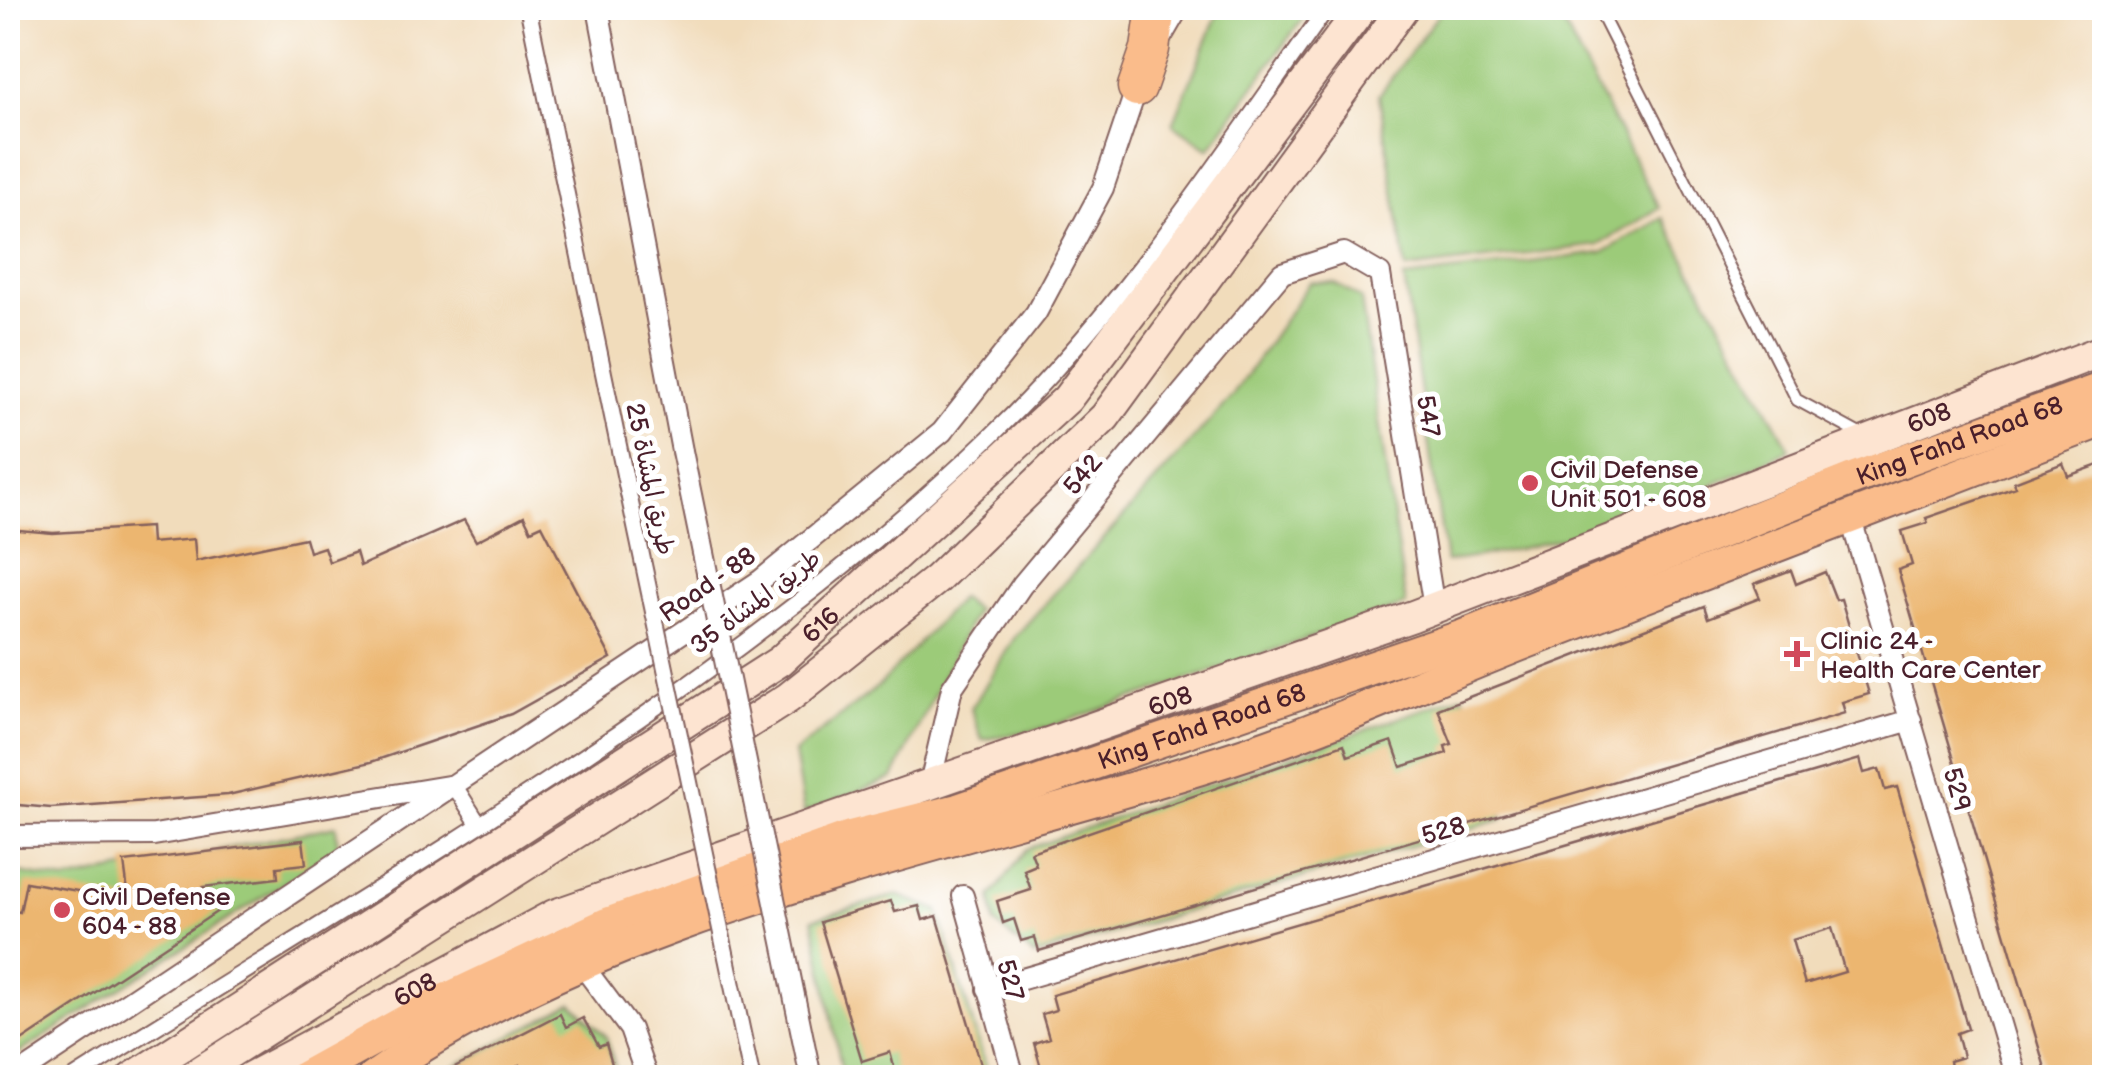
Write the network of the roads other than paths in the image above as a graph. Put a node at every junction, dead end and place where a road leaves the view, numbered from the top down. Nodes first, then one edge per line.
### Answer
1 (528, 8) edge
2 (598, 8) edge
3 (1156, 8) edge
4 (1184, 8) edge
5 (1327, 8) edge
6 (1362, 8) edge
7 (1403, 8) edge
8 (1598, 8) edge
9 (1137, 87) junction
10 (1344, 253) joint
11 (2104, 350) edge
12 (2104, 388) edge
13 (2104, 420) edge
14 (1870, 440) junction
15 (1850, 516) junction
16 (1434, 608) junction
17 (1912, 720) junction
18 (930, 784) junction
19 (454, 785) junction
20 (478, 823) junction
21 (8, 836) edge
22 (962, 896) dead end
23 (580, 962) junction
24 (988, 988) junction
25 (14, 1078) edge
26 (74, 1078) edge
27 (132, 1078) edge
28 (190, 1078) edge
29 (249, 1078) edge
30 (304, 1078) edge
31 (373, 1078) edge
32 (647, 1078) edge
33 (752, 1078) edge
34 (811, 1078) edge
35 (1014, 1078) edge
36 (2016, 1078) edge

1 - 33 street, طريق المشاة 25, bridge
2 - 34 street, bridge
3 - 9 highway
4 - 9 lane, Road - 88
5 - 20 street, طريق المشاة 35
6 - 27 main road, 616
7 - 28 main road, 616
8 - 14 lane
9 - 19 street, Road - 88
10 - 16 street, 547
10 - 18 street, 542
11 - 14 main road, 608
12 - 30 main road, King Fahd Road 68
13 - 15 main road, King Fahd Road 68
14 - 16 main road, 608
15 - 17 street, 529
15 - 23 main road, King Fahd Road 68
16 - 18 main road, 608
17 - 24 street, 528
17 - 36 street, 529
18 - 29 main road, 608
19 - 20 street
19 - 21 street, Road - 88
19 - 25 street
20 - 26 street, طريق المشاة 35
22 - 24 street, 527
23 - 31 main road, King Fahd Road 68
23 - 32 street
24 - 35 street, 527

